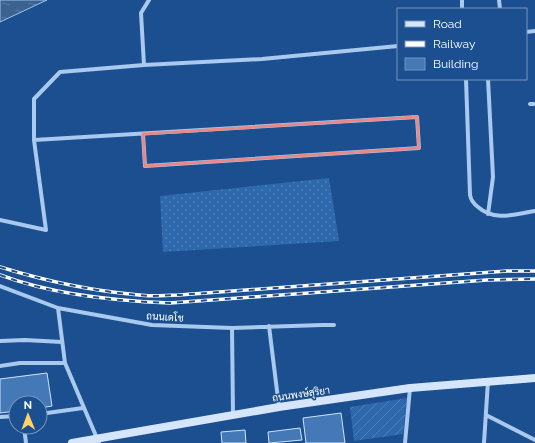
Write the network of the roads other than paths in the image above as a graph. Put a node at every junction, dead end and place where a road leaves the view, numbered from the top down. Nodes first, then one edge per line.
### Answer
1 (149, 0) edge
2 (397, 46) edge
3 (144, 65) junction
4 (466, 80) edge
5 (488, 80) edge
6 (143, 134) junction
7 (34, 140) junction
8 (535, 212) edge
9 (488, 214) junction
10 (0, 220) edge
11 (0, 286) edge
12 (58, 308) junction
13 (334, 325) dead end
14 (269, 326) junction
15 (232, 328) junction
16 (0, 341) edge
17 (62, 342) junction
18 (65, 363) junction
19 (0, 366) edge
20 (535, 378) edge
21 (488, 381) junction
22 (410, 388) junction
23 (279, 407) junction
24 (83, 408) junction
25 (48, 413) edge
26 (233, 414) junction
27 (486, 415) junction
28 (535, 440) edge
29 (98, 441) edge
30 (72, 443) edge
31 (405, 443) edge
32 (484, 443) edge

1 - 3 street
2 - 3 street
3 - 7 street
4 - 9 street
5 - 9 street
6 - 6 street
6 - 7 street
7 - 10 street
8 - 9 street
11 - 12 street, ถนนเดโช
12 - 15 street, ถนนเดโช
12 - 17 street
13 - 14 street, ถนนเดโช
14 - 15 street, ถนนเดโช
14 - 23 street
15 - 26 street
16 - 17 street
17 - 18 street
18 - 19 street
18 - 24 street
20 - 21 main road, ถนนพงษ์สุริยา
21 - 22 main road, ถนนพงษ์สุริยา
21 - 27 street
22 - 23 main road, ถนนพงษ์สุริยา
22 - 31 street
23 - 26 main road, ถนนพงษ์สุริยา
24 - 25 street
24 - 29 street
26 - 29 main road, ถนนพงษ์สุริยา
27 - 28 street
27 - 32 street
29 - 30 main road, ถนนพงษ์สุริยา

